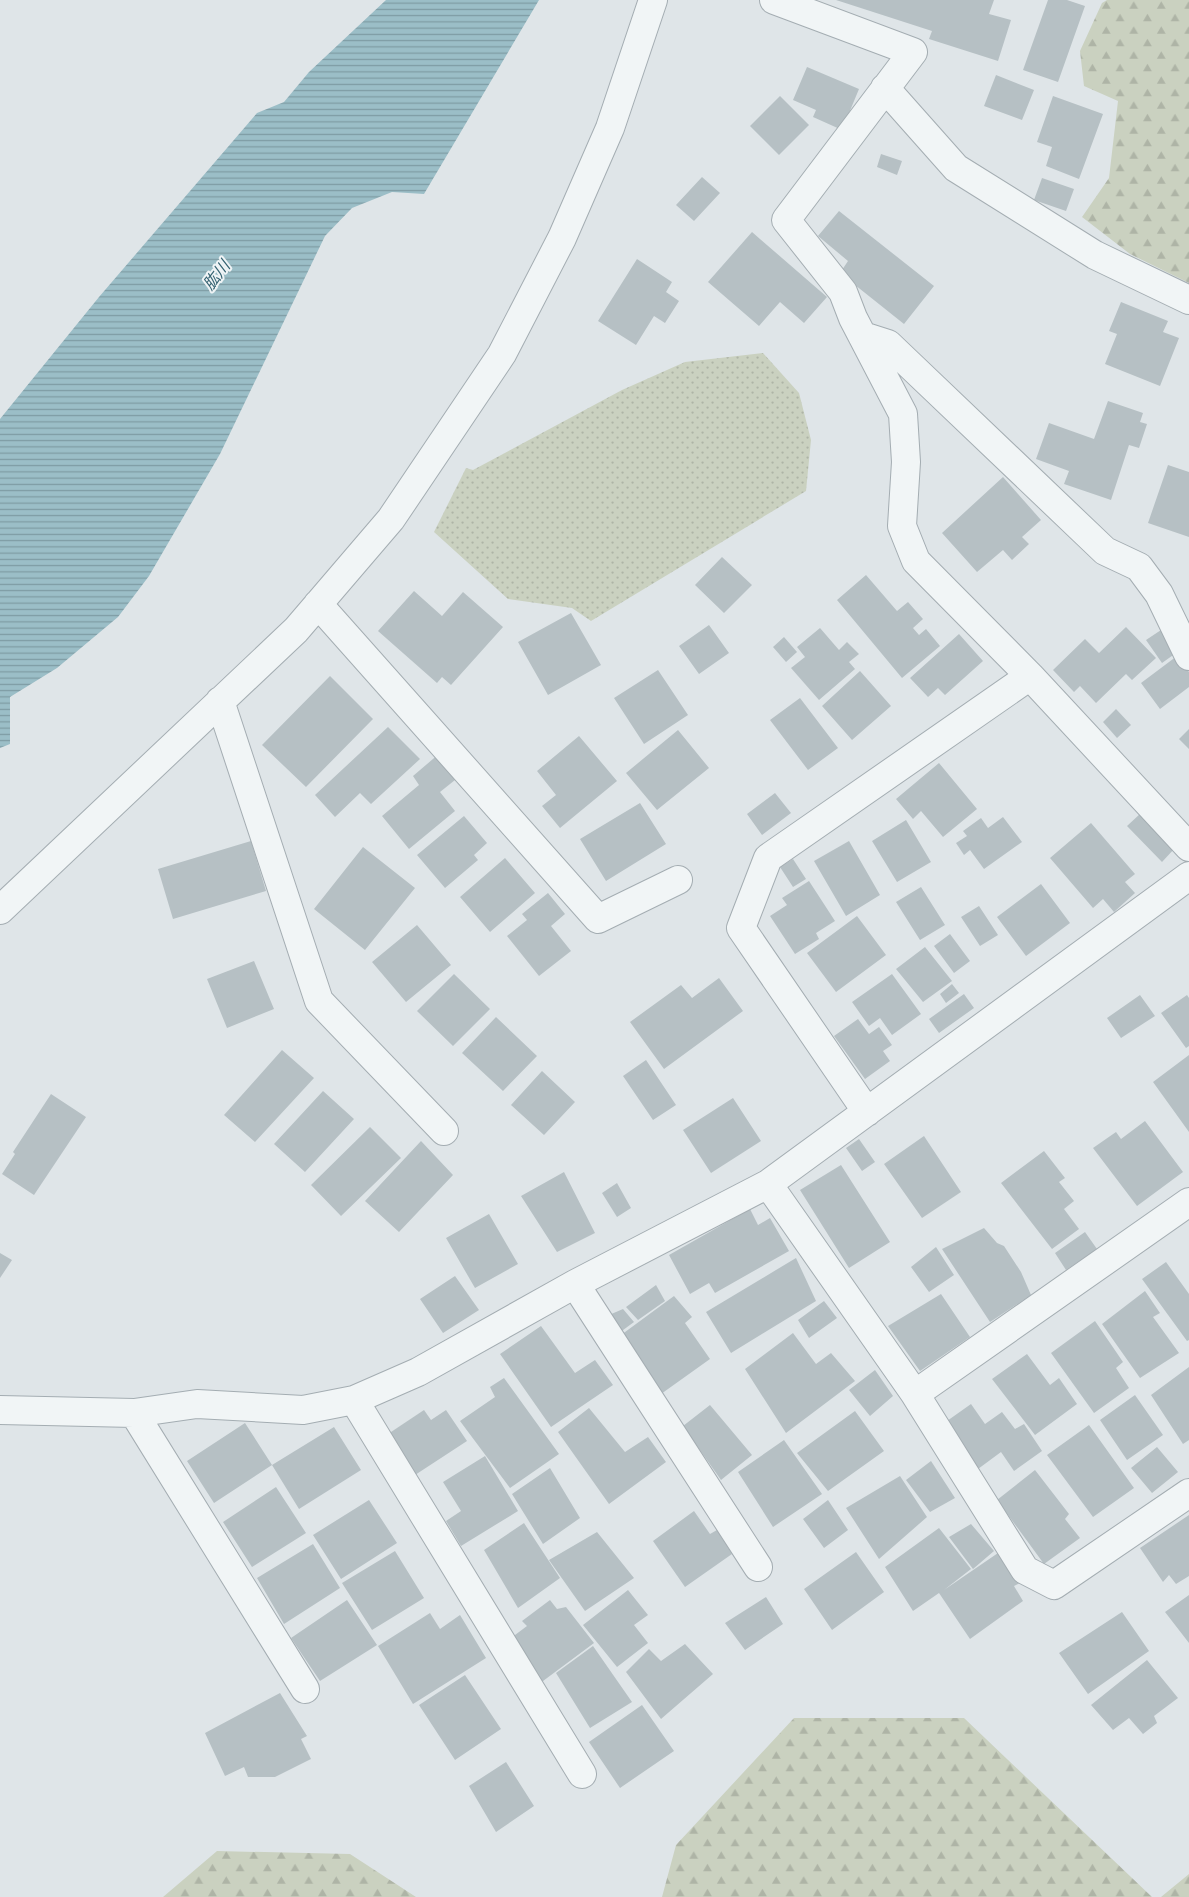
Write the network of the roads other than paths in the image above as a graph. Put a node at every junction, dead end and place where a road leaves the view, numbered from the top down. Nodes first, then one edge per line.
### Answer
1 (653, 0) edge
2 (774, 0) edge
3 (885, 88) junction
4 (1189, 300) edge
5 (862, 336) junction
6 (318, 604) junction
7 (1189, 656) edge
8 (1030, 676) junction
9 (220, 701) junction
10 (1189, 847) edge
11 (1189, 876) edge
12 (678, 880) dead end
13 (0, 910) edge
14 (867, 1112) junction
15 (444, 1131) dead end
16 (768, 1184) junction
17 (1189, 1202) edge
18 (575, 1284) junction
19 (916, 1394) junction
20 (354, 1400) junction
21 (0, 1410) edge
22 (134, 1413) junction
23 (1189, 1493) edge
24 (758, 1567) dead end
25 (305, 1689) dead end
26 (582, 1774) dead end

1 - 6 street
2 - 3 street
3 - 4 street
3 - 5 street
5 - 7 street
5 - 8 street
6 - 9 street
6 - 12 street
8 - 10 street
8 - 14 street
9 - 13 street
9 - 15 street
11 - 14 street
14 - 16 street
16 - 18 street
16 - 19 street
17 - 19 street
18 - 20 street
18 - 24 street
19 - 23 street
20 - 22 street
20 - 26 street
21 - 22 street
22 - 25 street

